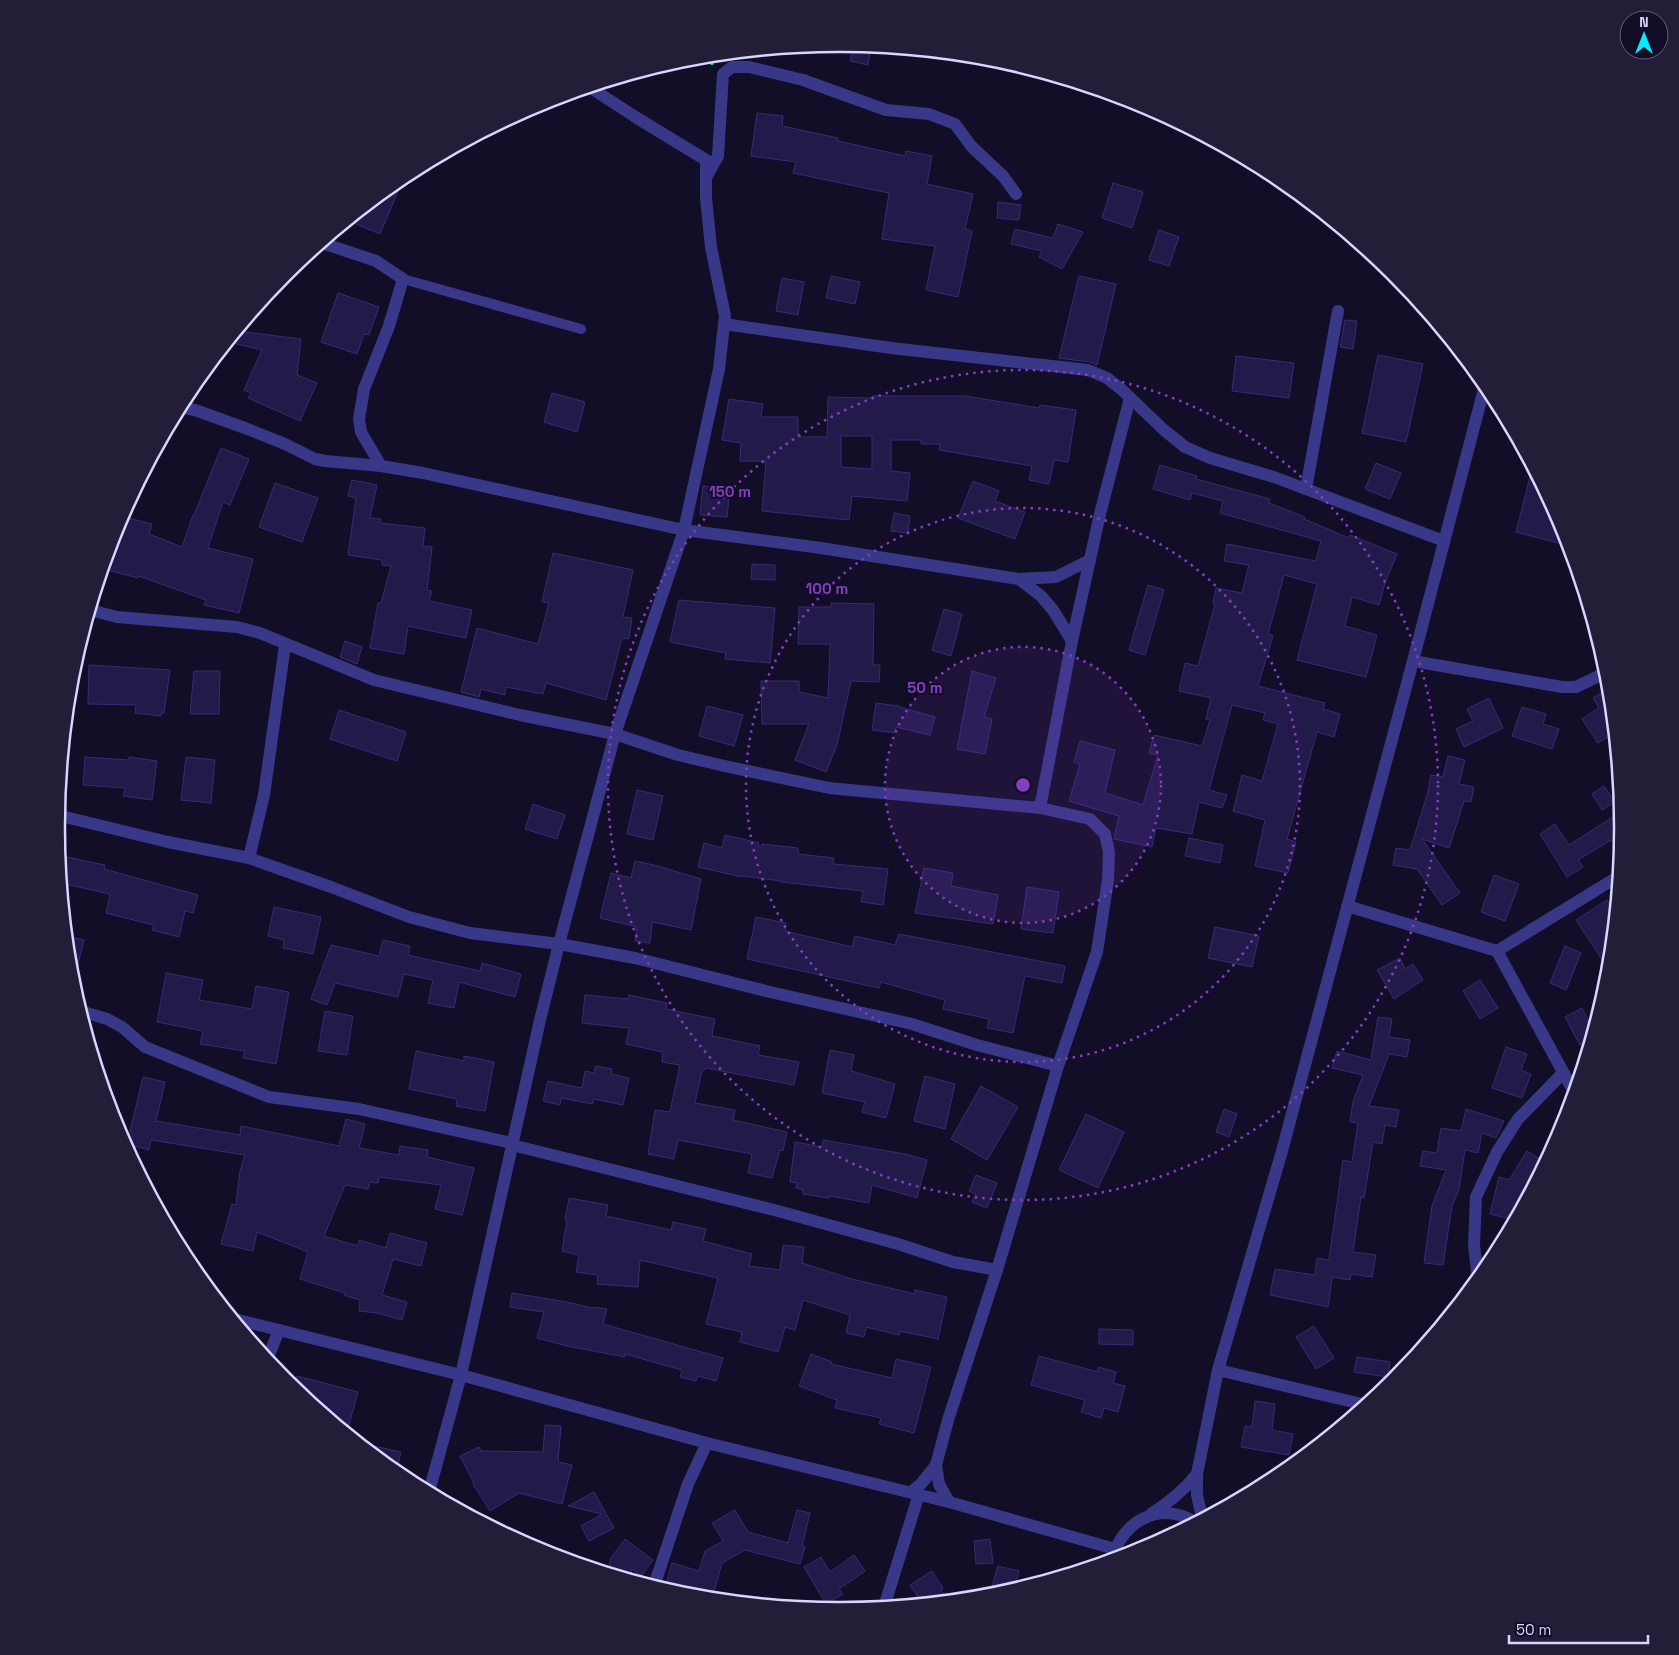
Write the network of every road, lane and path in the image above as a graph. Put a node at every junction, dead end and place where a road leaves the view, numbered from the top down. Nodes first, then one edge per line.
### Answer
1 (597, 92) edge
2 (706, 178) junction
3 (1016, 194) dead end
4 (329, 245) edge
5 (403, 279) junction
6 (1338, 311) dead end
7 (724, 324) junction
8 (581, 329) dead end
9 (1482, 395) edge
10 (1130, 398) junction
11 (188, 409) edge
12 (381, 466) junction
13 (1306, 489) junction
14 (684, 530) junction
15 (1444, 541) junction
16 (1090, 560) junction
17 (1019, 579) junction
18 (96, 611) edge
19 (1072, 642) junction
20 (285, 645) junction
21 (1413, 661) junction
22 (1600, 676) edge
23 (615, 734) junction
24 (1040, 808) junction
25 (64, 817) edge
26 (249, 858) junction
27 (1613, 879) edge
28 (1347, 906) junction
29 (559, 944) junction
30 (1497, 951) junction
31 (87, 1013) edge
32 (1058, 1066) junction
33 (1563, 1073) junction
34 (1570, 1085) edge
35 (512, 1144) junction
36 (1477, 1268) edge
37 (997, 1270) junction
38 (243, 1321) edge
39 (279, 1330) junction
40 (270, 1353) edge
41 (1218, 1370) junction
42 (461, 1375) junction
43 (1358, 1403) edge
44 (707, 1443) junction
45 (936, 1465) junction
46 (1197, 1474) junction
47 (431, 1486) edge
48 (915, 1493) junction
49 (949, 1502) junction
50 (1201, 1513) edge
51 (1147, 1516) junction
52 (1189, 1519) edge
53 (1114, 1552) edge
54 (1109, 1554) edge
55 (656, 1580) edge
56 (886, 1601) edge

1 - 2 street
2 - 3 street
2 - 7 street
4 - 5 street
5 - 8 lane
5 - 12 street
6 - 13 street
7 - 10 street
7 - 14 street
9 - 15 street
10 - 13 street
10 - 16 street
11 - 12 street
12 - 14 street
13 - 15 street
14 - 17 street
14 - 23 street
15 - 21 street
16 - 17 street
16 - 19 street
17 - 19 street
18 - 20 street
19 - 24 street
20 - 23 street
20 - 26 street
21 - 22 street
21 - 28 street
23 - 24 street
23 - 29 street
24 - 32 street
25 - 26 street
26 - 29 street
27 - 30 street
28 - 30 street
28 - 41 street
29 - 32 street
29 - 35 street
30 - 33 street
31 - 35 street
32 - 37 street
33 - 34 street
33 - 36 street
35 - 37 street
35 - 42 street
37 - 45 street
38 - 39 street
39 - 40 street
39 - 42 street
41 - 43 street
41 - 46 street
42 - 44 street
42 - 47 street
44 - 48 street
44 - 55 street
45 - 48 street
45 - 49 street
46 - 50 street
46 - 51 street
48 - 49 street
48 - 56 street
49 - 54 street
51 - 52 street
51 - 53 street

